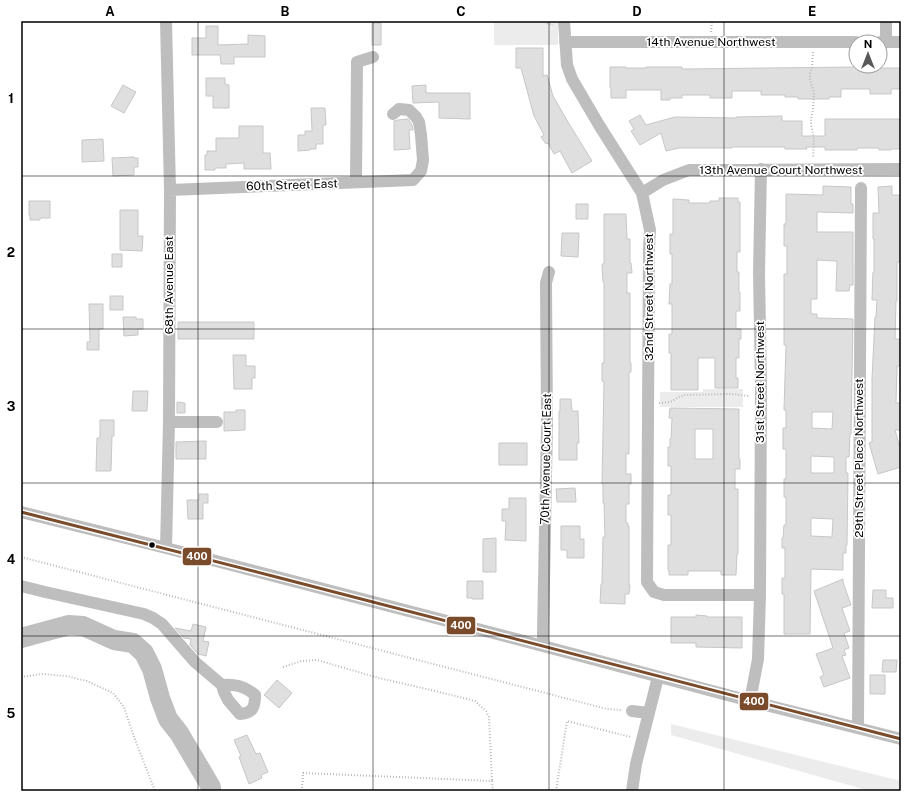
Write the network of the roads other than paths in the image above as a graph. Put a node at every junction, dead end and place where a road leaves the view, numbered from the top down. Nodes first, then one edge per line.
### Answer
1 (166, 21) edge
2 (564, 21) edge
3 (886, 21) edge
4 (884, 34) edge
5 (565, 42) junction
6 (848, 42) edge
7 (888, 42) edge
8 (901, 42) edge
9 (373, 58) dead end
10 (393, 114) dead end
11 (761, 169) junction
12 (901, 169) edge
13 (356, 182) junction
14 (861, 188) dead end
15 (170, 190) junction
16 (642, 193) junction
17 (549, 272) dead end
18 (168, 422) junction
19 (217, 422) dead end
20 (21, 512) edge
21 (166, 548) junction
22 (21, 586) edge
23 (760, 595) junction
24 (543, 646) junction
25 (658, 677) junction
26 (222, 685) dead end
27 (750, 701) junction
28 (632, 711) road end
29 (649, 713) junction
30 (858, 727) junction
31 (901, 739) edge
32 (632, 791) edge

1 - 15 street, 68th Avenue East
2 - 5 street, 32nd Street Northwest
3 - 4 street
5 - 6 street, 14th Avenue Northwest
5 - 16 street, 32nd Street Northwest
7 - 8 street
9 - 13 street
10 - 13 street, 60th Street East
11 - 12 street, 13th Avenue Court Northwest
11 - 16 street, 13th Avenue Court Northwest
11 - 23 street, 31st Street Northwest
13 - 15 street, 60th Street East
14 - 30 street, 29th Street Place Northwest
15 - 18 street, 68th Avenue East
16 - 23 street, 32nd Street Northwest
17 - 24 street, 70th Avenue Court East
18 - 19 street
18 - 21 street, 68th Avenue East
20 - 21 street
21 - 24 street
22 - 26 street
23 - 27 street
24 - 25 street
25 - 27 street
25 - 29 street
27 - 30 street
28 - 29 street
29 - 32 street
30 - 31 street

